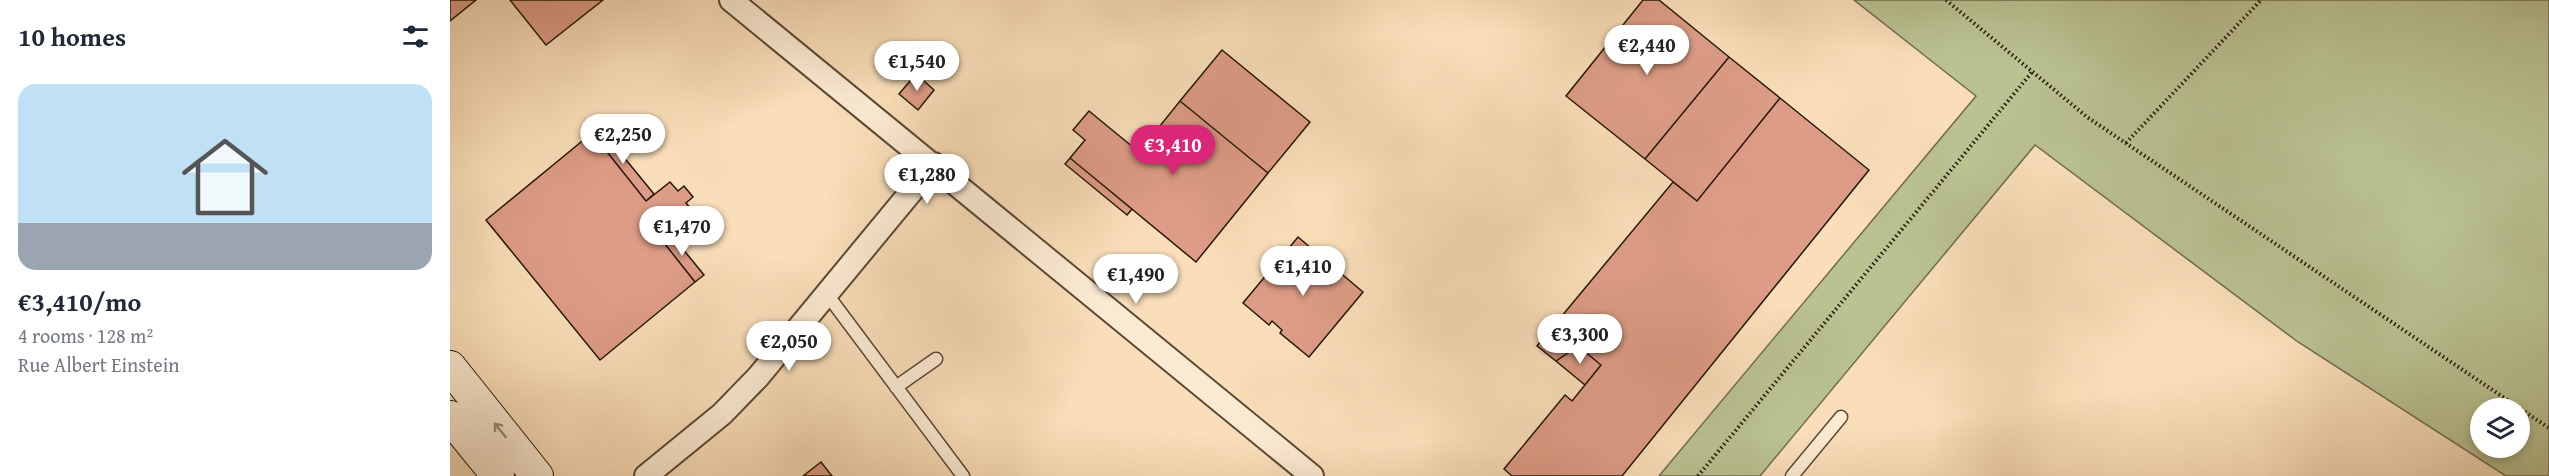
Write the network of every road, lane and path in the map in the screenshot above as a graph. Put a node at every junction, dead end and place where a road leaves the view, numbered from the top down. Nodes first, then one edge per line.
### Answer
1 (731, 0) edge
2 (1946, 0) edge
3 (2261, 0) edge
4 (2032, 72) junction
5 (2126, 143) junction
6 (934, 164) junction
7 (826, 293) junction
8 (936, 359) dead end
9 (450, 367) edge
10 (896, 387) junction
11 (450, 417) edge
12 (1841, 417) dead end
13 (2549, 428) edge
14 (498, 476) edge
15 (537, 476) edge
16 (646, 476) edge
17 (963, 476) edge
18 (1312, 476) edge
19 (1698, 476) edge
20 (1792, 476) edge

1 - 6 street
2 - 4 path
3 - 5 path
4 - 5 path
4 - 19 path
5 - 13 path
6 - 7 street
6 - 18 street
7 - 10 lane
7 - 16 street
8 - 10 lane
15 -> 9 main road
10 - 17 lane
11 - 14 main road
12 - 20 lane

